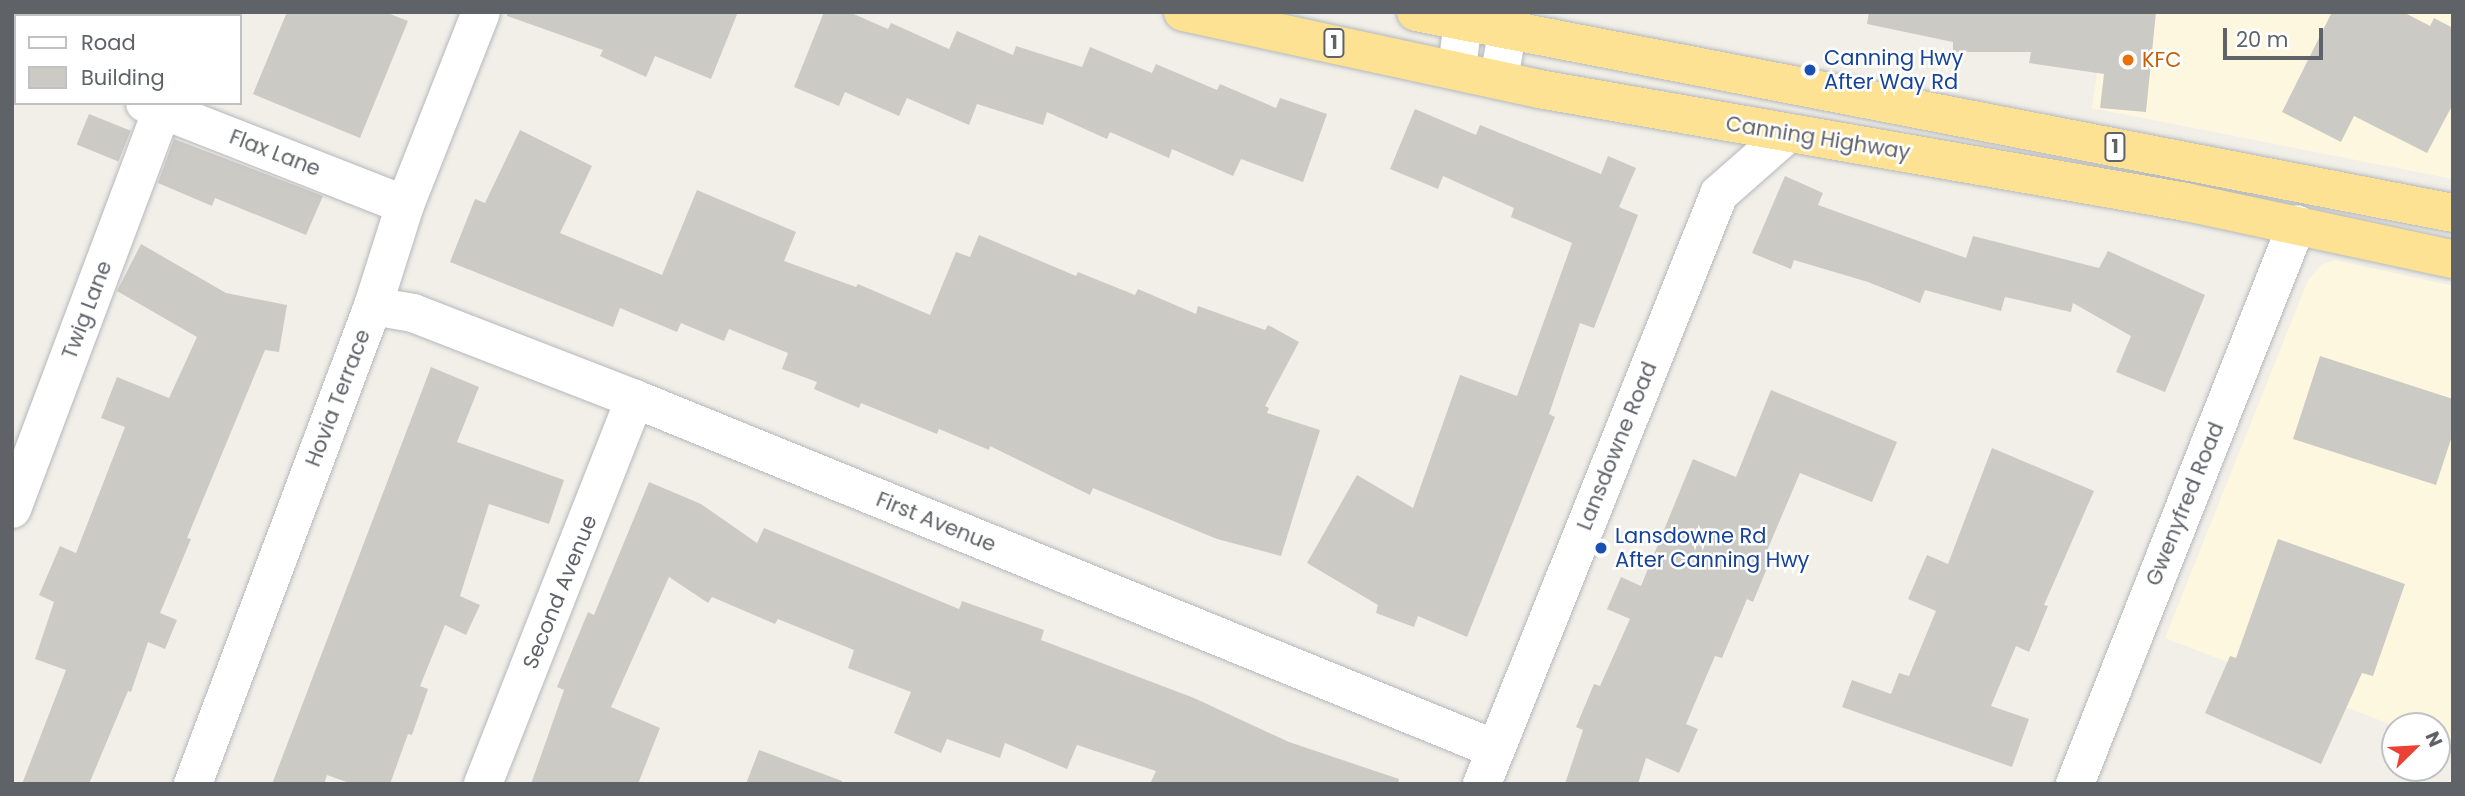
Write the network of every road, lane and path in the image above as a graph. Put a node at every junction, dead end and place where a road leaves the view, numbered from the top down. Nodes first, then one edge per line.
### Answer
1 (481, 12) edge
2 (1183, 12) edge
3 (1416, 12) edge
4 (1463, 16) edge
5 (1510, 21) edge
6 (1457, 69) junction
7 (1499, 78) junction
8 (153, 107) edge
9 (1787, 134) junction
10 (405, 205) junction
11 (2453, 213) edge
12 (2297, 224) junction
13 (2453, 259) edge
14 (373, 306) junction
15 (635, 399) junction
16 (12, 509) edge
17 (1489, 766) edge
18 (192, 784) edge
19 (483, 784) edge
20 (2075, 784) edge

1 - 10 street, Hovia Terrace
2 - 6 highway, Canning Highway / 1
3 - 4 highway, Canning Highway / 1
4 - 5 highway, Canning Highway / 1
4 - 6 street
5 - 7 street
5 - 11 highway, Canning Highway / 1
6 - 7 highway, Canning Highway / 1
7 - 9 highway, Canning Highway / 1
8 - 10 street, Flax Lane
8 - 16 street, Twig Lane
9 - 12 highway, Canning Highway / 1
9 - 17 street, Lansdowne Road
10 - 14 street, Hovia Terrace
12 - 13 highway, Canning Highway / 1
12 - 20 street, Gwenyfred Road
14 - 15 street, First Avenue
14 - 18 street, Hovia Terrace
15 - 17 street, First Avenue
15 - 19 street, Second Avenue

